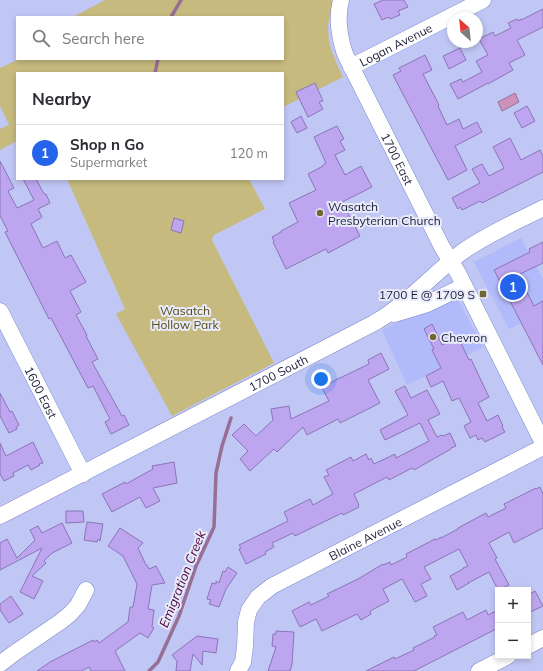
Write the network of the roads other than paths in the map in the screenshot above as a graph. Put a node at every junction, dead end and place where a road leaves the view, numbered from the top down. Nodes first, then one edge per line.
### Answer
1 (340, 0) edge
2 (483, 0) edge
3 (351, 67) junction
4 (543, 208) edge
5 (451, 261) junction
6 (464, 286) junction
7 (1, 314) edge
8 (387, 316) junction
9 (543, 443) edge
10 (543, 448) edge
11 (83, 474) junction
12 (0, 516) edge
13 (86, 590) dead end
14 (543, 638) edge
15 (531, 644) edge
16 (502, 659) edge
17 (0, 664) edge
18 (238, 671) edge
19 (479, 671) edge

1 - 3 street, 1700 East
2 - 3 street, Logan Avenue
3 - 5 street, 1700 East
4 - 5 street, 1700 South
5 - 6 street, 1700 East
5 - 8 street, 1700 South
6 - 8 street
6 - 9 street, 1700 East
7 - 11 street, 1600 East
8 - 11 street, 1700 South
10 - 18 street, Blaine Avenue
11 - 12 street, 1700 South
13 - 17 street
14 - 15 street
16 - 19 street

